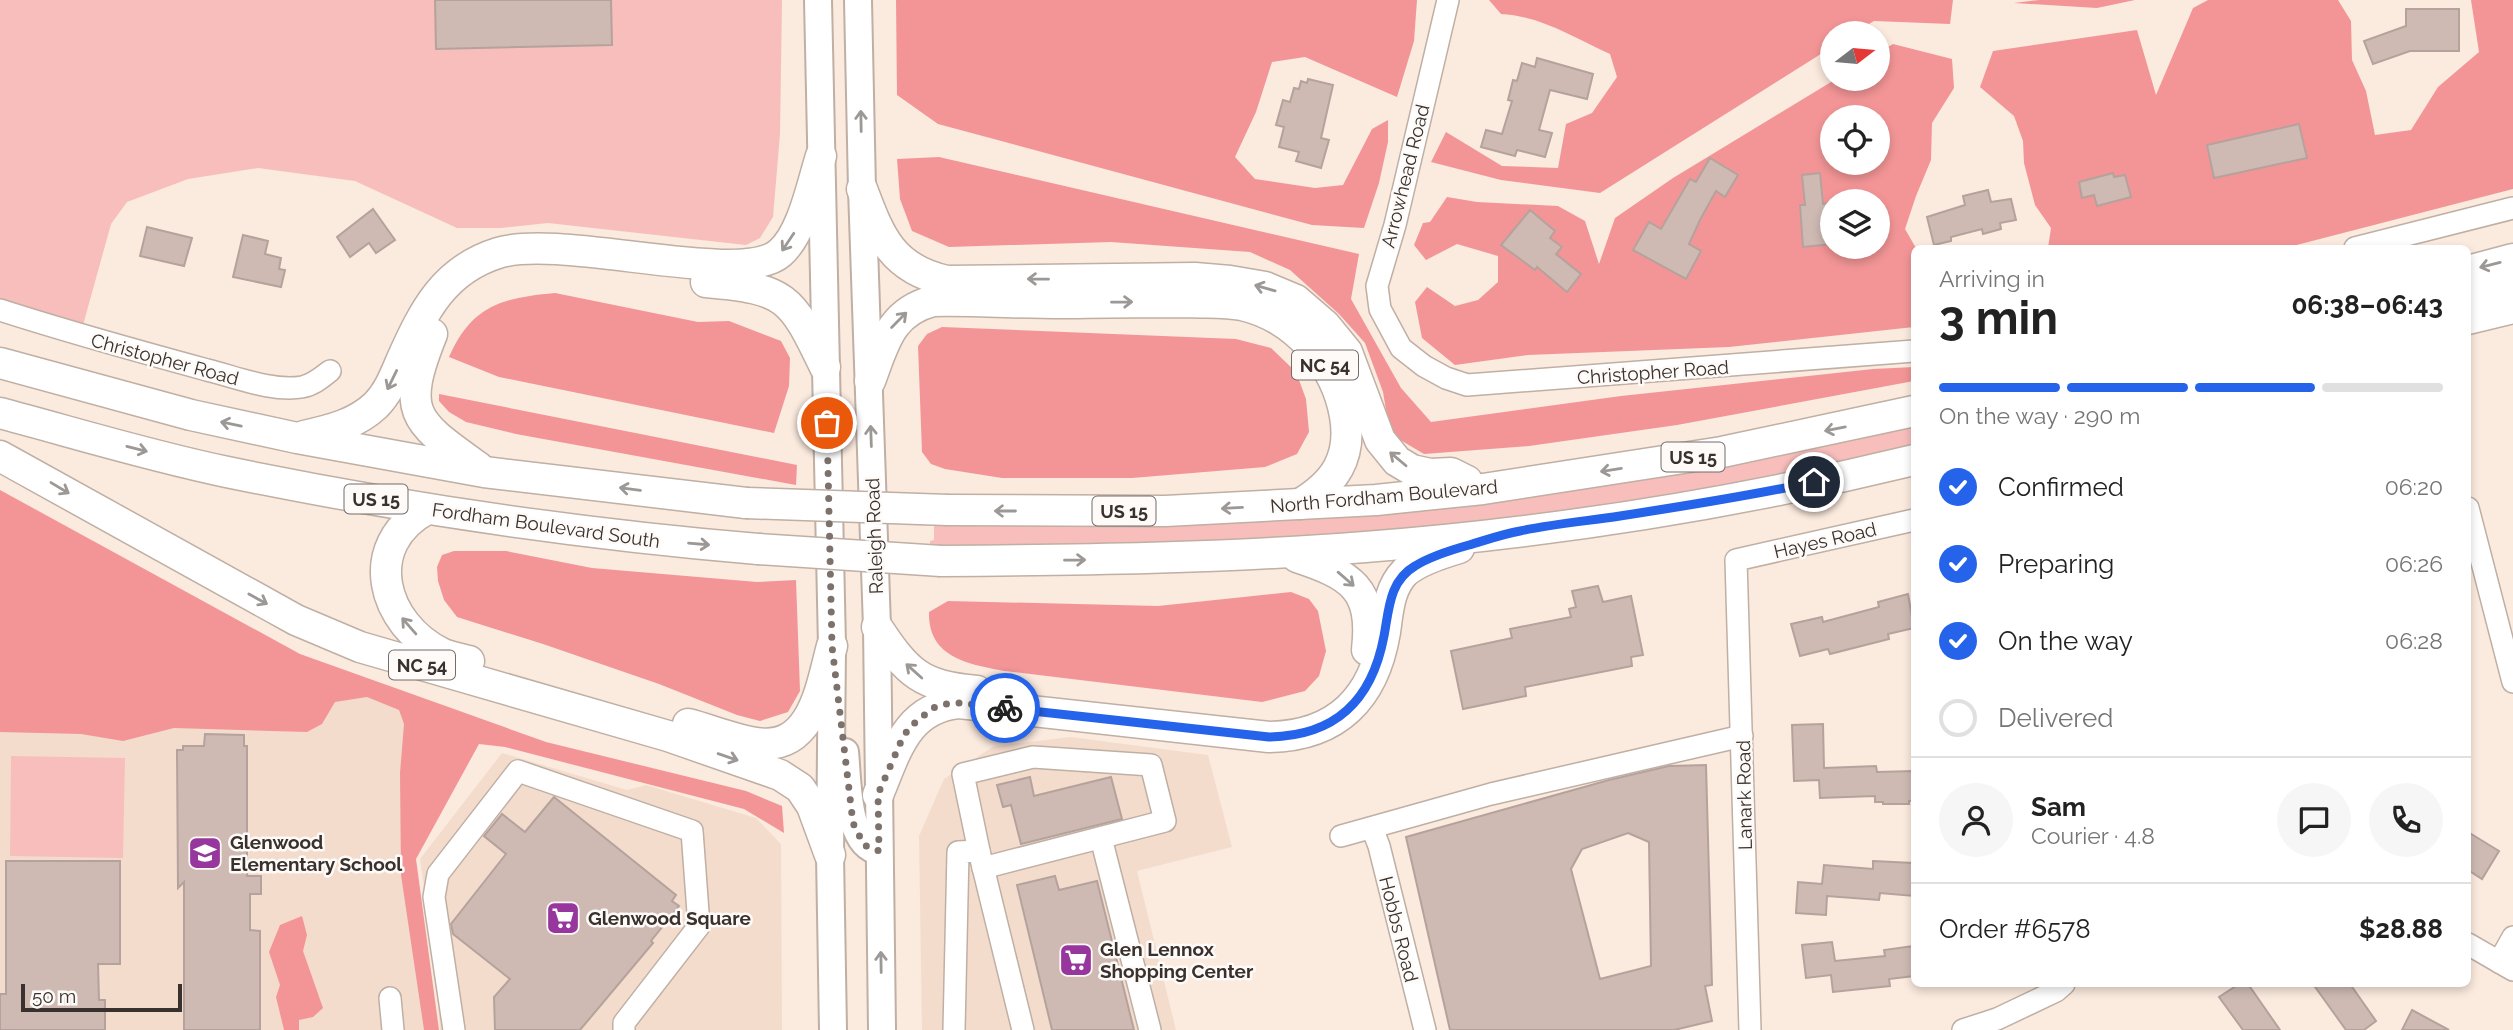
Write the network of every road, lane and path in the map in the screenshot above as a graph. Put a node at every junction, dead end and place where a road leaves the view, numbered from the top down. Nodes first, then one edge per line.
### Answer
1 (818, 0) edge
2 (858, 0) edge
3 (1448, 0) edge
4 (821, 156) junction
5 (862, 189) junction
6 (2513, 208) edge
7 (2367, 245) edge
8 (2513, 259) edge
9 (2471, 270) edge
10 (2513, 281) edge
11 (2471, 291) edge
12 (2513, 308) edge
13 (0, 310) edge
14 (2471, 318) edge
15 (1401, 348) joint
16 (1911, 351) edge
17 (0, 363) edge
18 (825, 367) junction
19 (330, 371) dead end
20 (870, 381) junction
21 (1911, 412) edge
22 (0, 413) edge
23 (297, 438) junction
24 (0, 456) edge
25 (1911, 461) edge
26 (484, 472) junction
27 (1483, 489) junction
28 (1300, 504) junction
29 (427, 509) junction
30 (2471, 520) edge
31 (1911, 521) edge
32 (1520, 531) junction
33 (1284, 553) junction
34 (1736, 561) joint
35 (877, 627) junction
36 (832, 646) junction
37 (2513, 682) edge
38 (1742, 736) junction
39 (878, 794) junction
40 (1372, 828) junction
41 (1341, 836) dead end
42 (1101, 838) junction
43 (879, 851) junction
44 (830, 855) junction
45 (981, 860) junction
46 (2513, 937) edge
47 (2471, 946) edge
48 (2506, 966) edge
49 (2060, 987) edge
50 (390, 998) dead end
51 (393, 1030) edge
52 (454, 1030) edge
53 (624, 1030) edge
54 (833, 1030) edge
55 (882, 1030) edge
56 (954, 1030) edge
57 (1023, 1030) edge
58 (1150, 1030) edge
59 (1425, 1030) edge
60 (1750, 1030) edge
61 (1964, 1030) edge

1 - 4 main road
5 -> 2 main road, Raleigh Road
3 - 15 street, Arrowhead Road
4 - 18 main road
4 -> 23 highway
5 - 20 main road, Raleigh Road
27 -> 5 highway
6 - 7 street
8 -> 9 highway
10 - 11 highway
12 - 14 highway
13 - 19 street, Christopher Road
15 - 16 street, Christopher Road
23 -> 17 highway, US 15
18 - 26 highway
18 - 36 main road
20 -> 28 highway, NC 54
35 -> 20 main road, Raleigh Road / NC 54
21 -> 27 highway, North Fordham Boulevard / US 15
22 -> 29 highway, Fordham Boulevard South / US 15
23 - 26 highway, US 15
24 -> 44 highway, NC 54
25 - 32 highway, US 15
28 -> 26 highway, North Fordham Boulevard / US 15, bridge
27 - 28 highway, North Fordham Boulevard / US 15
29 -> 33 highway, Fordham Boulevard South / US 15, bridge
36 -> 29 highway
30 - 37 street
31 - 34 street, Hayes Road
32 - 33 highway, US 15
32 - 39 highway
33 -> 35 highway
34 - 38 street, Lanark Road
35 - 39 main road, Raleigh Road / NC 54
36 - 43 main road
36 - 44 main road
38 - 40 street
38 - 60 street, Lanark Road
39 - 43 main road, Raleigh Road / NC 54
40 - 41 street
40 - 59 street, Hobbs Road
42 - 45 street
42 - 45 street
42 - 58 street
55 -> 43 main road, Raleigh Road / NC 54
44 - 54 main road, NC 54
45 - 56 street
45 - 57 street
46 - 48 street
47 - 48 street
49 - 61 street
50 - 51 street
52 - 53 street

